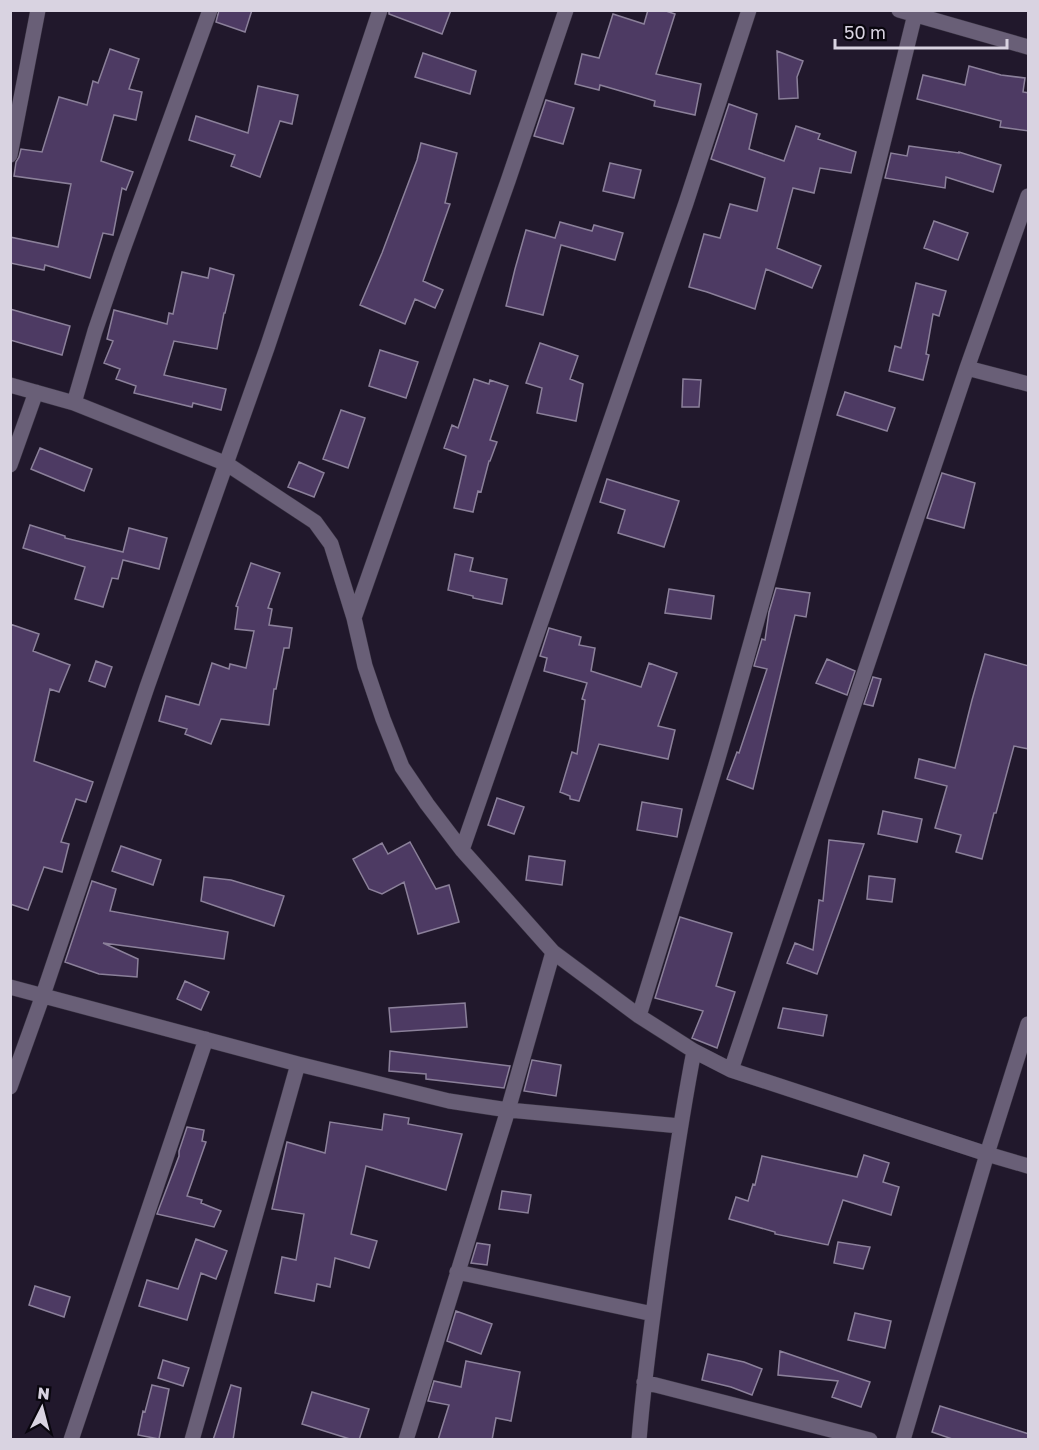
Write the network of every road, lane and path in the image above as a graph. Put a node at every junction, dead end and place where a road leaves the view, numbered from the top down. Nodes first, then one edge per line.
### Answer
1 (38, 10) edge
2 (210, 10) edge
3 (380, 10) edge
4 (566, 10) edge
5 (749, 10) edge
6 (899, 10) edge
7 (915, 13) edge
8 (1029, 47) edge
9 (10, 155) edge
10 (1029, 196) edge
11 (967, 368) junction
12 (1029, 384) edge
13 (10, 385) edge
14 (36, 392) junction
15 (74, 403) junction
16 (227, 464) junction
17 (10, 465) edge
18 (354, 618) junction
19 (462, 850) junction
20 (553, 952) junction
21 (10, 987) edge
22 (43, 995) junction
23 (639, 1016) junction
24 (1029, 1024) edge
25 (206, 1039) junction
26 (694, 1051) junction
27 (298, 1064) junction
28 (731, 1070) junction
29 (10, 1087) edge
30 (508, 1110) junction
31 (680, 1126) junction
32 (987, 1154) junction
33 (1029, 1166) edge
34 (457, 1272) junction
35 (653, 1314) junction
36 (644, 1382) junction
37 (71, 1440) edge
38 (192, 1440) edge
39 (406, 1440) edge
40 (639, 1440) edge
41 (870, 1440) edge
42 (903, 1440) edge

1 - 9 street
2 - 15 street
3 - 16 street
4 - 18 street
5 - 19 street
6 - 7 street
7 - 8 street
7 - 23 street
10 - 11 street
11 - 12 street
11 - 28 street
13 - 14 street
14 - 15 street
14 - 17 street
15 - 16 street
16 - 18 street
16 - 22 street
18 - 19 street
19 - 20 street
20 - 23 street
20 - 30 street
21 - 22 street
22 - 25 street
22 - 29 street
23 - 26 street
24 - 32 street
25 - 27 street
25 - 37 street
26 - 28 street
26 - 31 street
27 - 30 street
27 - 38 street
28 - 32 street
30 - 31 street
30 - 34 street
31 - 35 street
32 - 33 street
32 - 42 street
34 - 35 street
34 - 39 street
35 - 36 street
36 - 40 street
36 - 41 street

